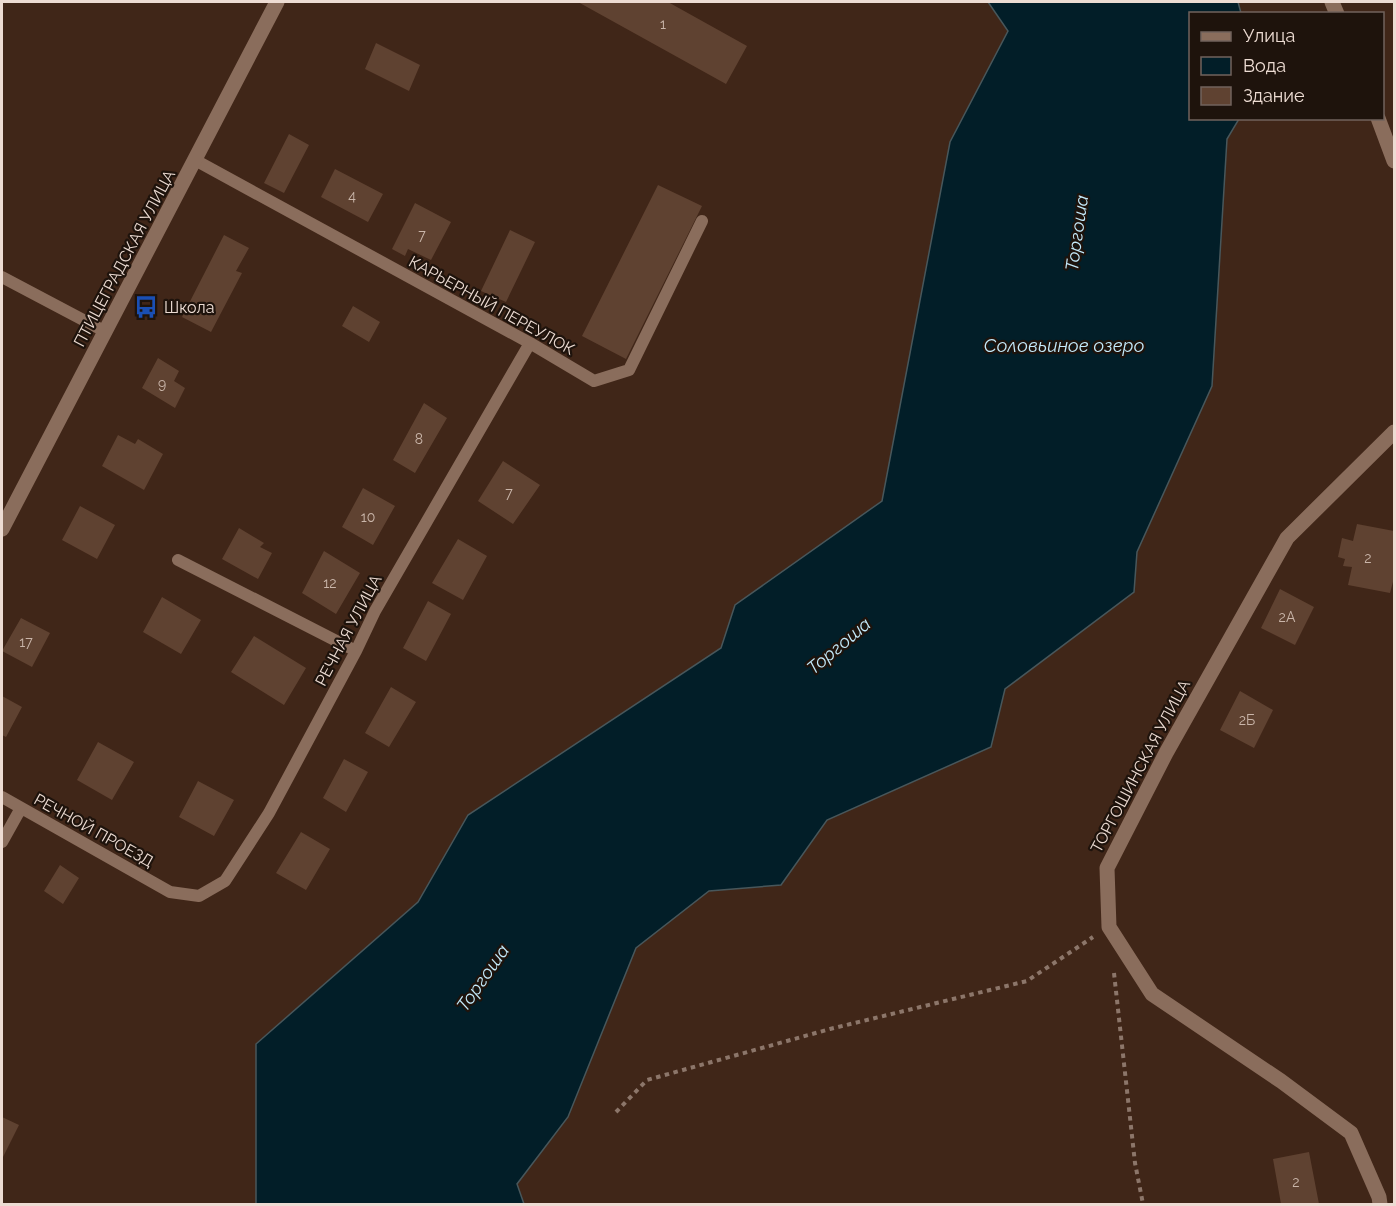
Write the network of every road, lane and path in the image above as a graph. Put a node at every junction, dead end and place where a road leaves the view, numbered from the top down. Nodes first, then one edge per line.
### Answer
1 (277, 2) edge
2 (1379, 120) edge
3 (195, 160) junction
4 (1395, 162) edge
5 (702, 221) dead end
6 (2, 277) edge
7 (106, 332) junction
8 (530, 344) junction
9 (1395, 432) edge
10 (2, 529) edge
11 (178, 560) dead end
12 (356, 651) junction
13 (2, 797) edge
14 (21, 808) junction
15 (2, 842) edge
16 (170, 892) joint
17 (1108, 927) junction
18 (1113, 962) dead end
19 (616, 1112) dead end
20 (1143, 1204) edge
21 (1380, 1204) edge

1 - 3 street, ПТИЦЕГРАДСКАЯ УЛИЦА
2 - 4 street
3 - 7 street, ПТИЦЕГРАДСКАЯ УЛИЦА
3 - 8 lane, КАРЬЕРНЫЙ ПЕРЕУЛОК
5 - 8 lane, КАРЬЕРНЫЙ ПЕРЕУЛОК
6 - 7 lane
7 - 10 street, ПТИЦЕГРАДСКАЯ УЛИЦА
8 - 12 lane, РЕЧНАЯ УЛИЦА
9 - 17 street, ТОРГОШИНСКАЯ УЛИЦА
11 - 12 lane
12 - 16 lane, РЕЧНАЯ УЛИЦА
13 - 14 lane, РЕЧНОЙ ПРОЕЗД
14 - 15 lane
14 - 16 lane, РЕЧНОЙ ПРОЕЗД
17 - 19 path
17 - 21 street
18 - 20 path

